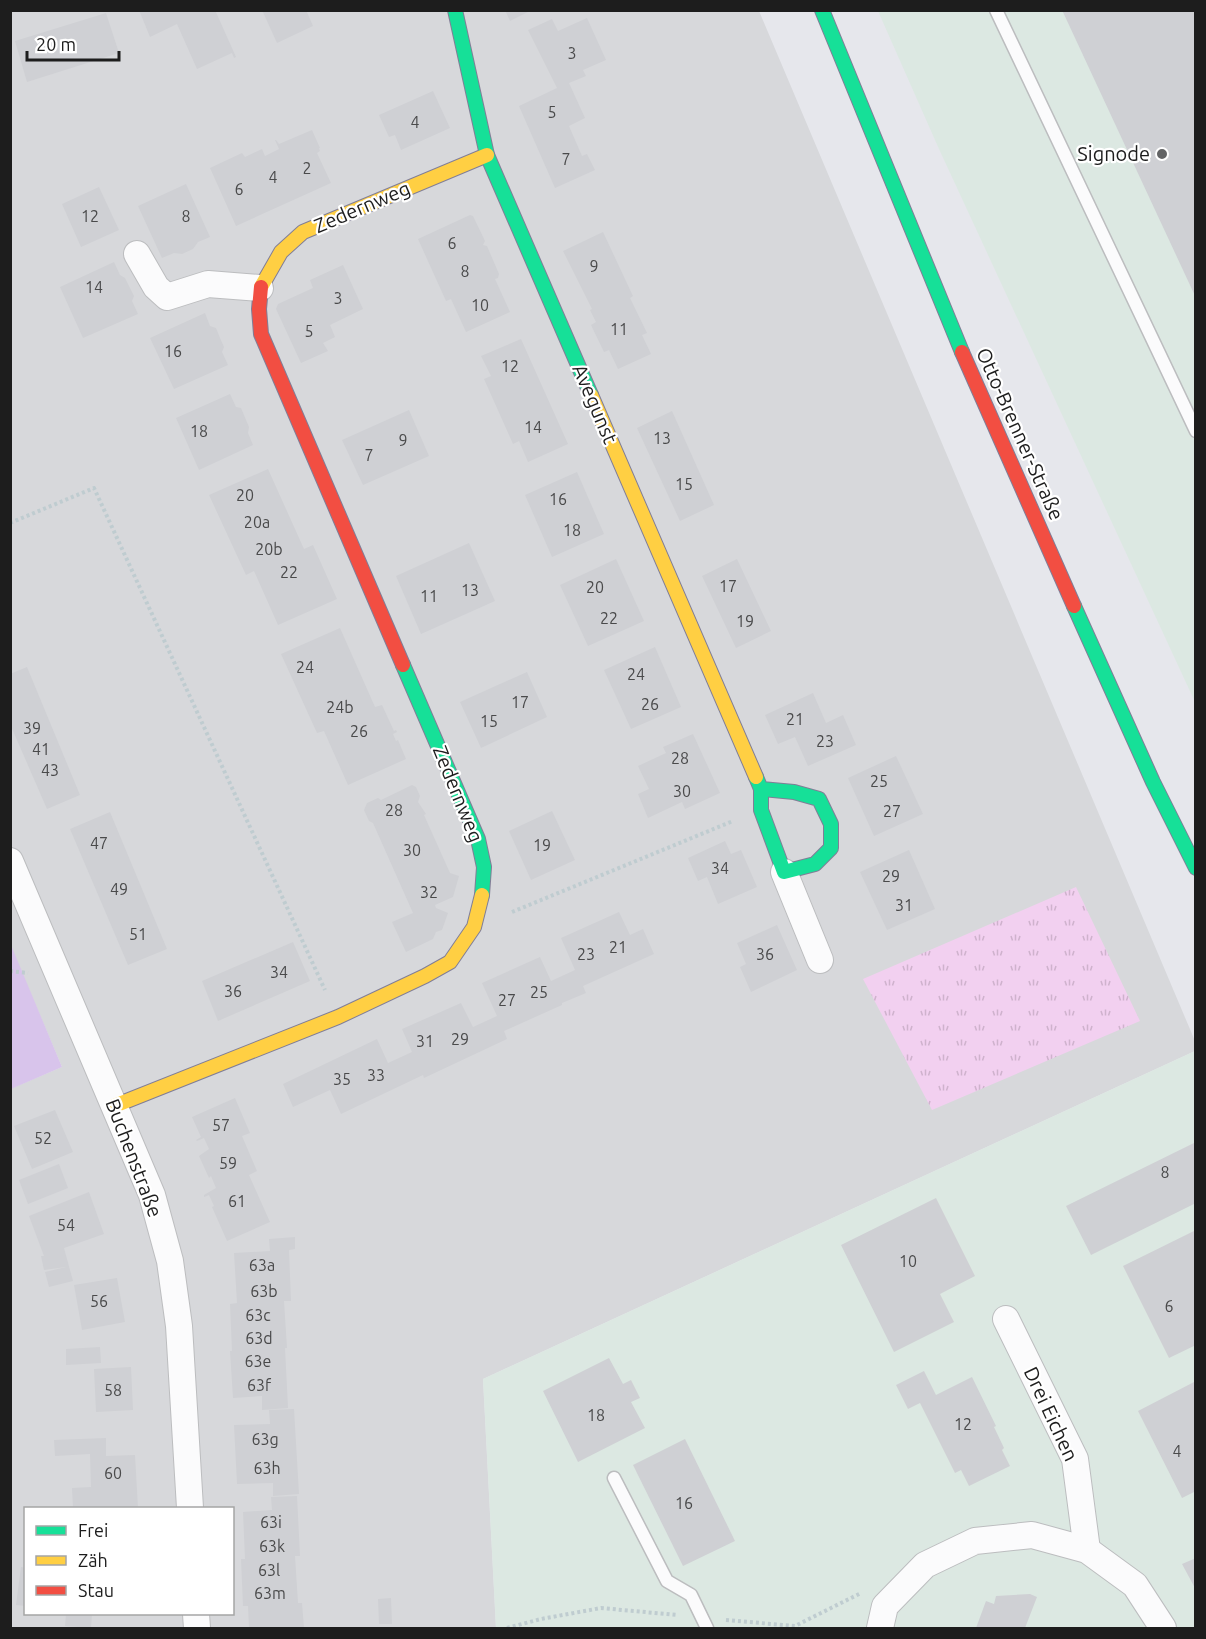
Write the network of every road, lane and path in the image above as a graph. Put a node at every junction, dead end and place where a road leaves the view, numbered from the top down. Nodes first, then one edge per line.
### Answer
1 (455, 10) edge
2 (822, 10) edge
3 (996, 10) edge
4 (487, 155) junction
5 (137, 254) dead end
6 (260, 288) junction
7 (1196, 431) edge
8 (10, 523) edge
9 (761, 789) junction
10 (761, 810) junction
11 (10, 861) edge
12 (1196, 868) edge
13 (784, 872) junction
14 (474, 927) junction
15 (820, 960) dead end
16 (338, 1017) junction
17 (114, 1106) junction
18 (1006, 1318) dead end
19 (614, 1478) dead end
20 (190, 1507) edge
21 (1087, 1550) junction
22 (707, 1629) edge
23 (880, 1629) edge
24 (1163, 1629) edge

1 - 4 street, Avegunst
2 - 12 street, Otto-Brenner-Straße
3 - 7 lane
4 - 6 street, Zedernweg
4 - 9 street, Avegunst
5 - 6 street
6 - 14 street, Zedernweg
8 - 16 path
9 - 10 street, Avegunst
9 - 13 street
10 - 13 street, Avegunst
10 - 14 path
11 - 17 street, Buchenstraße
13 - 15 street, Avegunst
14 - 16 street, Zedernweg
16 - 17 street, Zedernweg
17 - 20 street, Buchenstraße
18 - 21 street, Drei Eichen
19 - 22 lane
21 - 23 street
21 - 24 street

